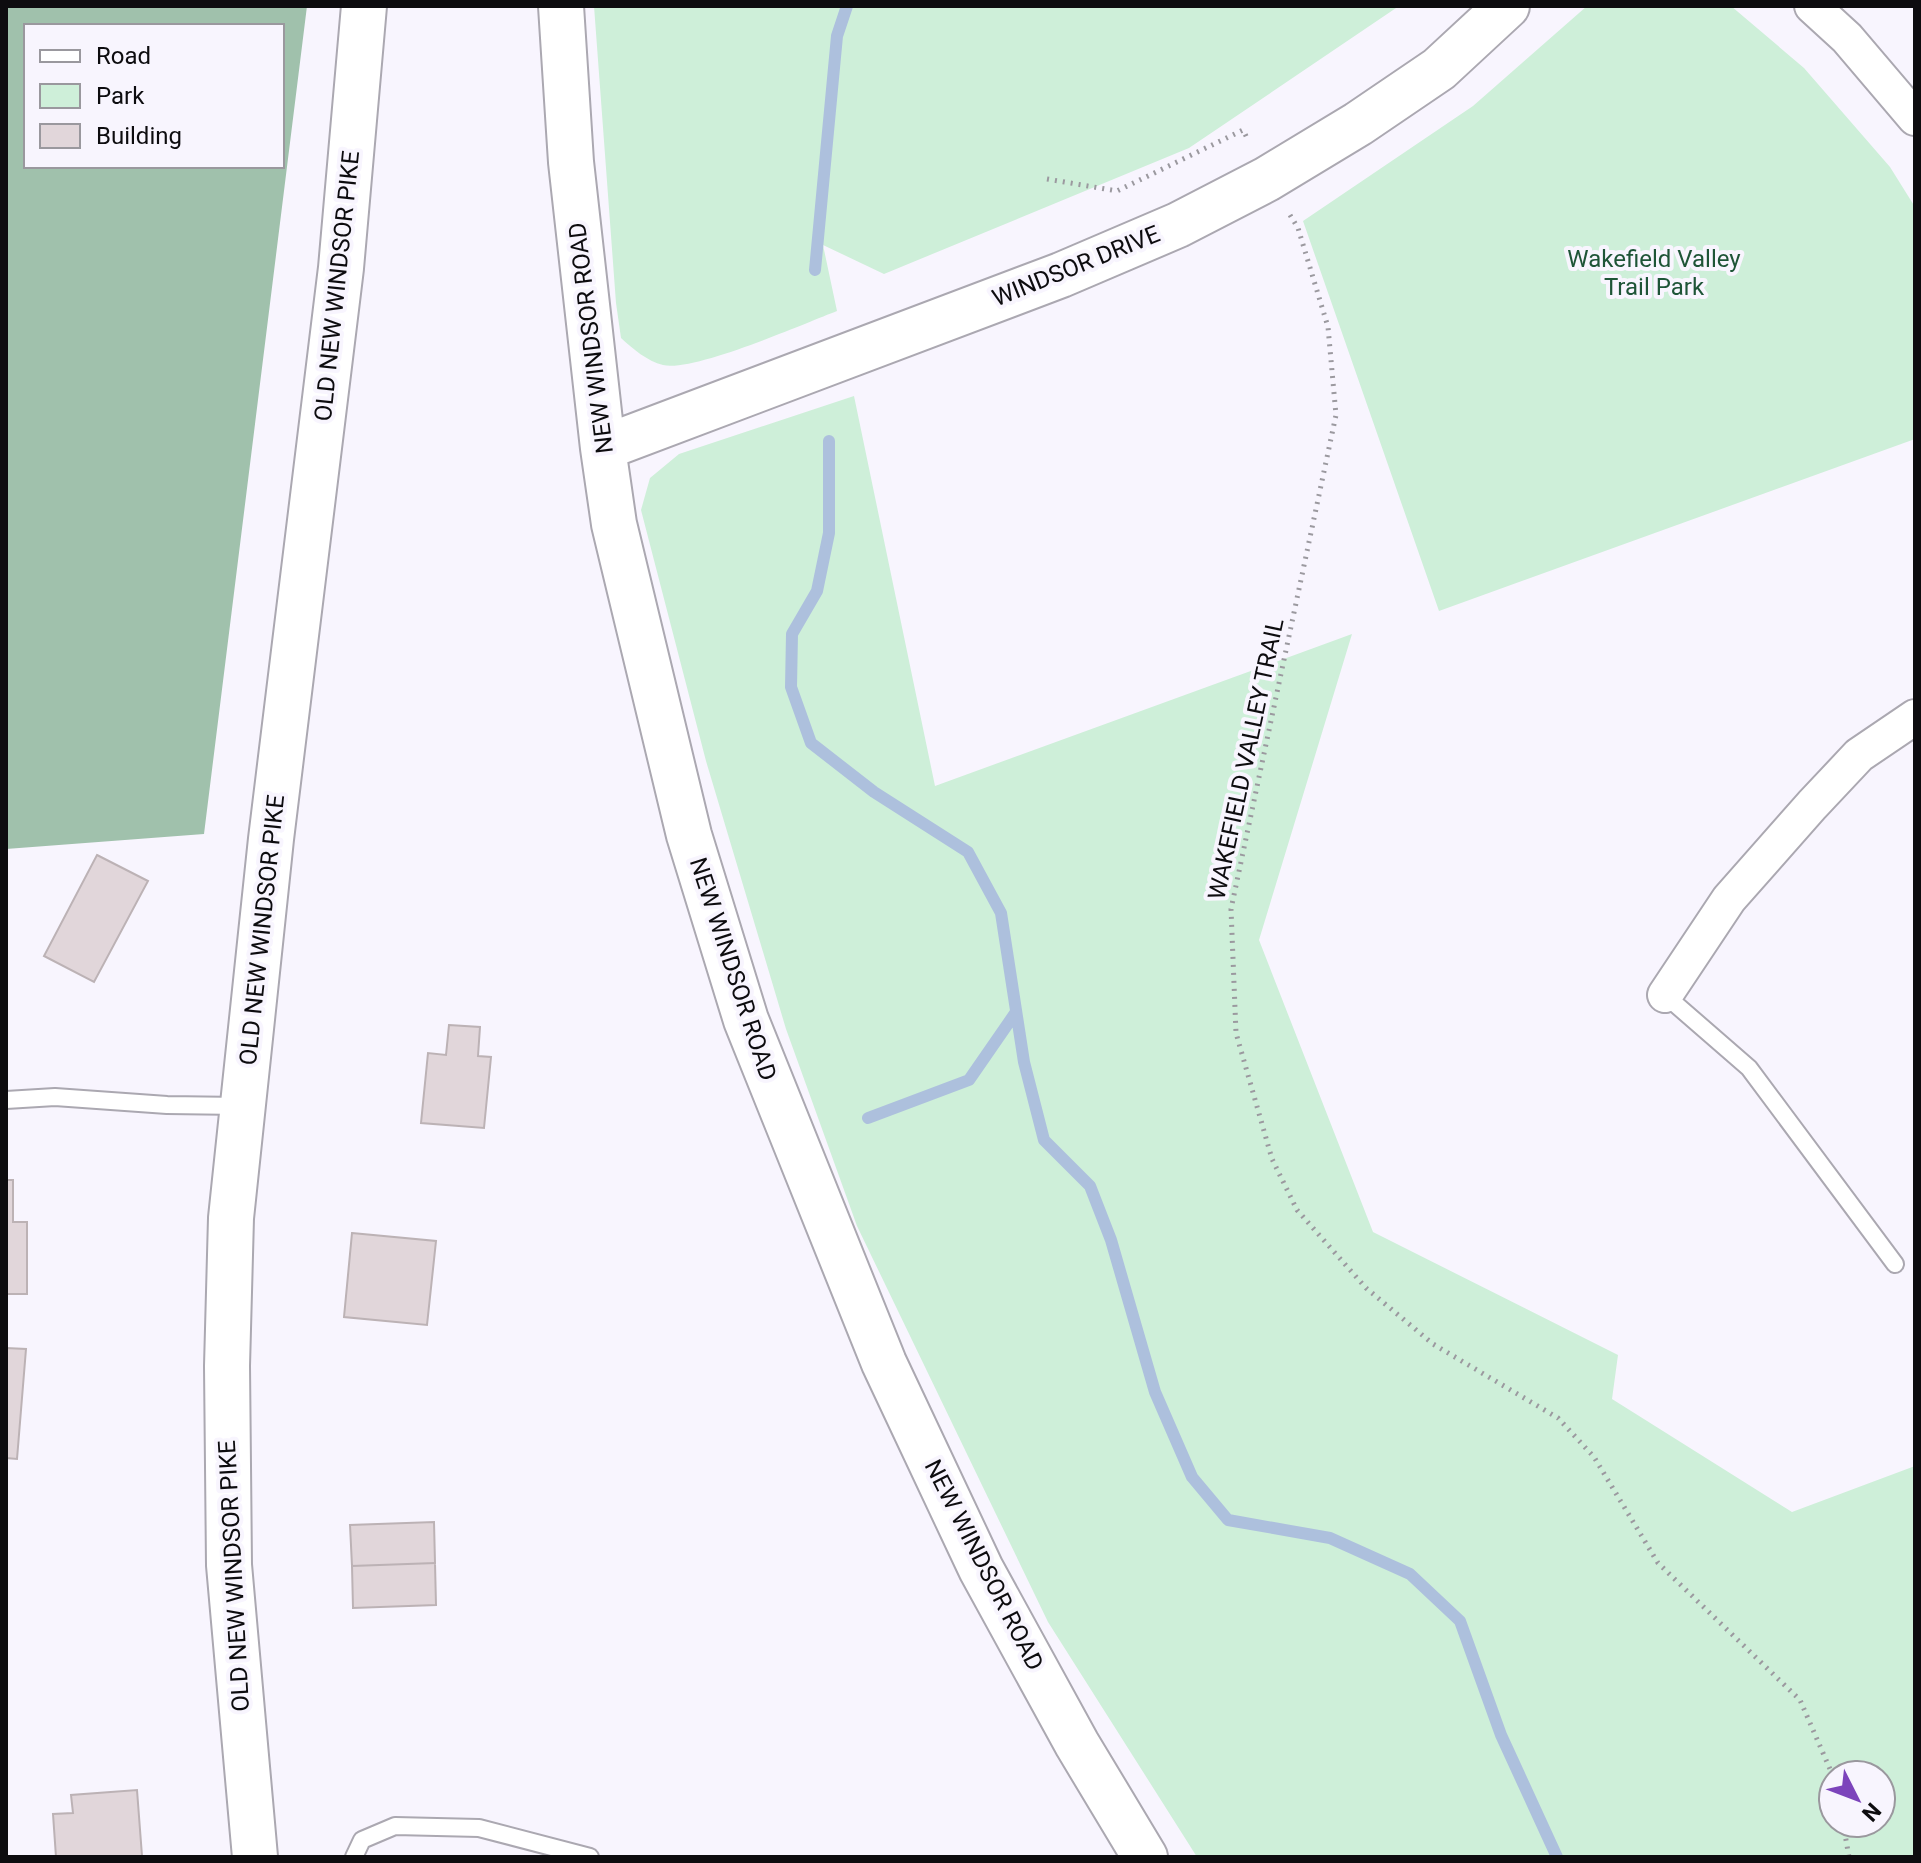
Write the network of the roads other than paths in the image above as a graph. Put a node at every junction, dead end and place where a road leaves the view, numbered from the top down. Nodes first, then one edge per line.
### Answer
1 (364, 6) edge
2 (561, 6) edge
3 (1507, 6) edge
4 (1812, 6) edge
5 (1915, 118) edge
6 (603, 448) junction
7 (1915, 717) edge
8 (1665, 995) joint
9 (6, 1100) edge
10 (242, 1106) junction
11 (1895, 1264) dead end
12 (255, 1857) edge
13 (354, 1857) edge
14 (590, 1857) edge
15 (1145, 1857) edge

1 - 10 street, OLD NEW WINDSOR PIKE
2 - 6 street, NEW WINDSOR ROAD
3 - 6 street, WINDSOR DRIVE
4 - 5 street
6 - 15 street, NEW WINDSOR ROAD
7 - 8 street
8 - 11 lane
9 - 10 lane
10 - 12 street, OLD NEW WINDSOR PIKE
13 - 14 lane

